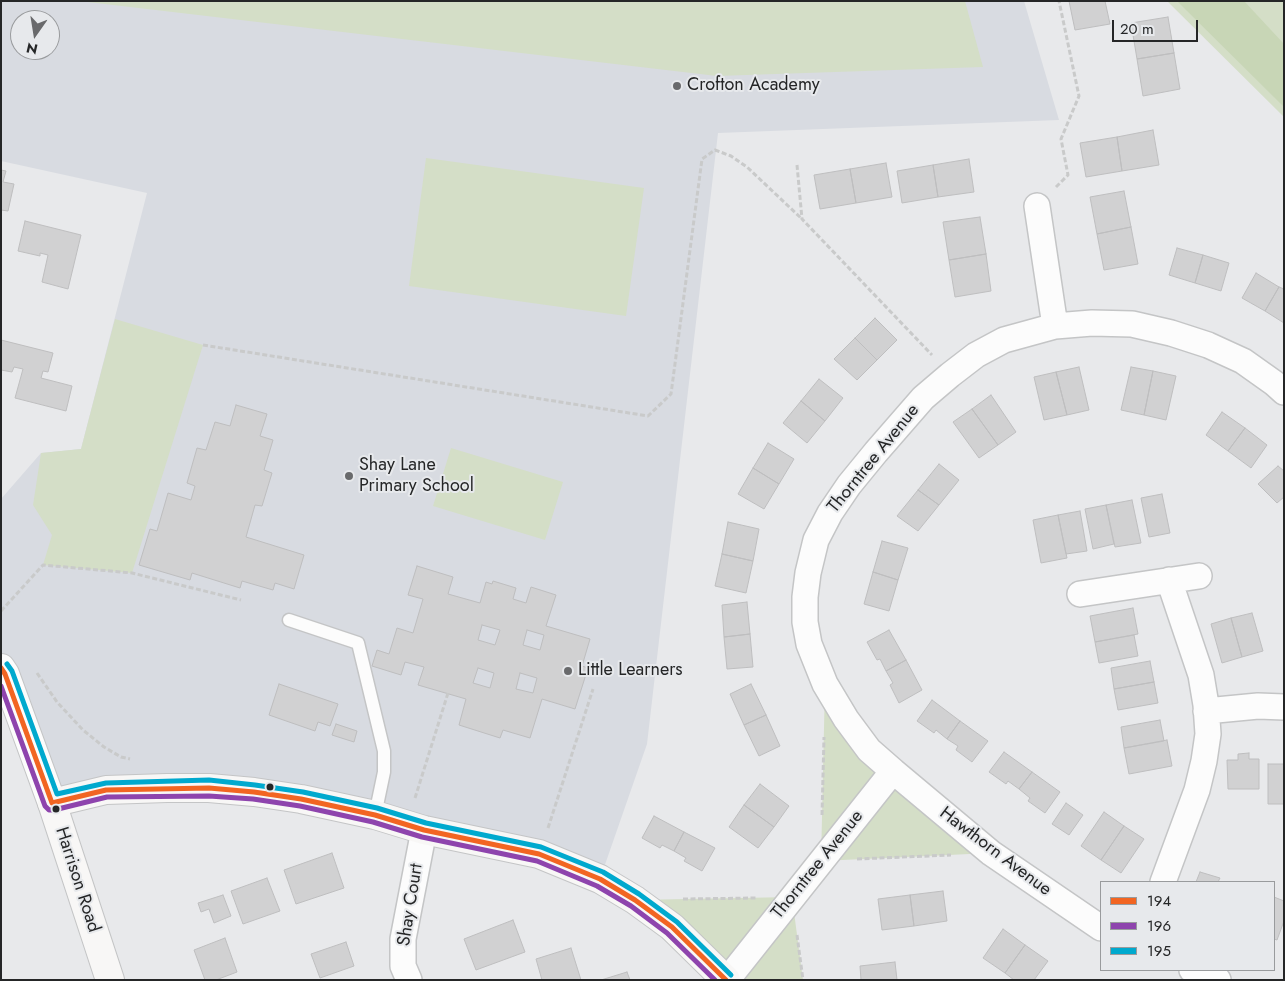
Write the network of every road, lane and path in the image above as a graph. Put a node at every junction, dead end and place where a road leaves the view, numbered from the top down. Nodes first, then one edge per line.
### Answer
1 (1059, 1) edge
2 (797, 165) dead end
3 (1037, 206) joint
4 (802, 219) junction
5 (1056, 326) junction
6 (204, 345) dead end
7 (950, 375) junction
8 (1284, 392) edge
9 (1199, 576) dead end
10 (1169, 580) junction
11 (1080, 594) dead end
12 (241, 600) dead end
13 (1, 610) edge
14 (289, 620) dead end
15 (3, 671) edge
16 (593, 689) dead end
17 (448, 694) dead end
18 (1284, 707) edge
19 (1206, 711) junction
20 (893, 771) junction
21 (167, 788) junction
22 (52, 804) junction
23 (375, 815) junction
24 (415, 827) junction
25 (539, 854) junction
26 (1163, 881) edge
27 (792, 897) junction
28 (635, 900) junction
29 (1100, 927) edge
30 (1195, 971) edge
31 (110, 980) edge
32 (408, 980) edge
33 (726, 980) edge
34 (803, 980) edge
35 (1218, 980) edge

1 - 3 path
2 - 4 path
3 - 5 street
4 - 6 path
4 - 7 path
5 - 7 street, Thorntree Avenue
5 - 8 street, Thorntree Avenue
7 - 20 street, Thorntree Avenue
9 - 10 street
10 - 11 street
10 - 19 street
12 - 13 path
14 - 23 lane
15 - 21 path
15 - 22 street, Harrison Road
16 - 25 path
17 - 24 path
18 - 19 street
19 - 26 street
20 - 27 street, Thorntree Avenue
20 - 29 street, Hawthorn Avenue
21 - 22 main road
21 - 23 main road
22 - 31 main road, Harrison Road
23 - 24 main road
24 - 25 main road
24 - 32 street, Shay Court
25 - 28 main road
27 - 28 path
27 - 33 street, Thorntree Avenue
27 - 34 path
28 - 33 main road
30 - 35 street

